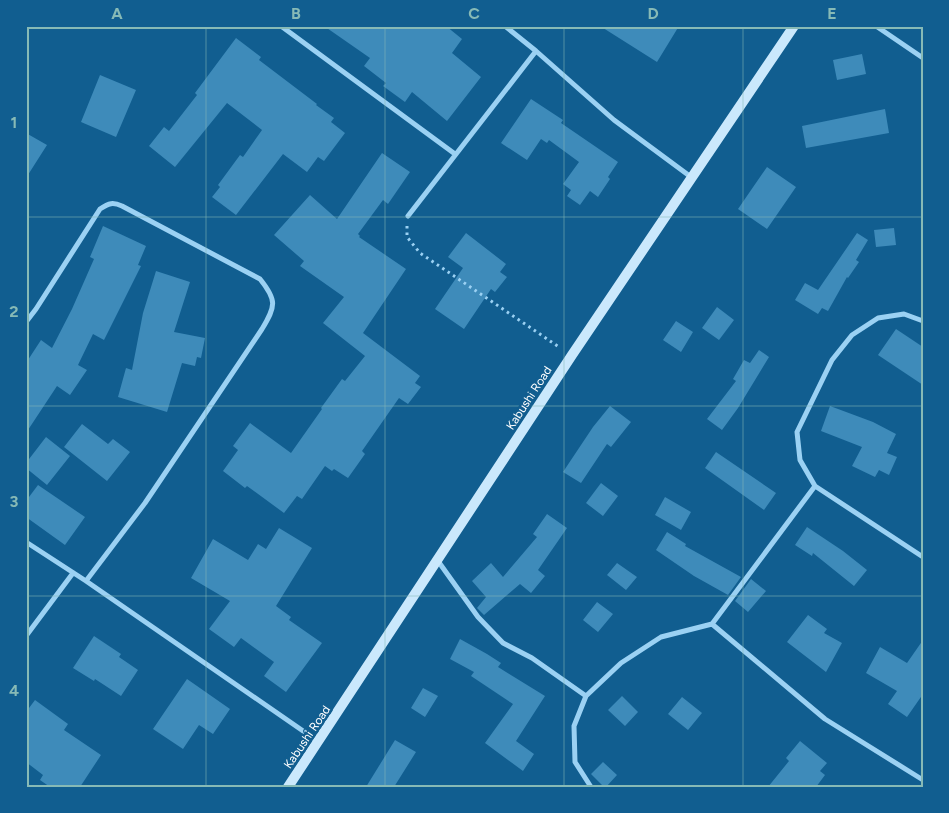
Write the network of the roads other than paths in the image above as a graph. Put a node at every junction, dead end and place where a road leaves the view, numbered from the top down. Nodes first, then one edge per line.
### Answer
1 (281, 26) edge
2 (505, 26) edge
3 (794, 26) edge
4 (876, 26) edge
5 (536, 51) junction
6 (923, 58) edge
7 (455, 154) junction
8 (691, 177) junction
9 (408, 216) road end
10 (923, 321) edge
11 (26, 322) edge
12 (814, 486) junction
13 (26, 542) edge
14 (923, 557) edge
15 (438, 560) junction
16 (73, 573) junction
17 (86, 581) junction
18 (712, 624) junction
19 (26, 636) edge
20 (586, 696) junction
21 (319, 742) junction
22 (923, 780) edge
23 (288, 787) edge
24 (590, 787) edge

1 - 7 street
2 - 5 street
3 - 8 main road, Kabushi Road
4 - 6 street
5 - 7 street
5 - 8 street
7 - 9 street
8 - 15 main road, Kabushi Road
10 - 12 street
11 - 17 street
12 - 14 street
12 - 18 street
13 - 16 street
15 - 20 street
15 - 21 main road, Kabushi Road
16 - 17 street
16 - 19 street
17 - 21 street
18 - 20 street
18 - 22 street
20 - 24 street
21 - 23 main road, Kabushi Road

